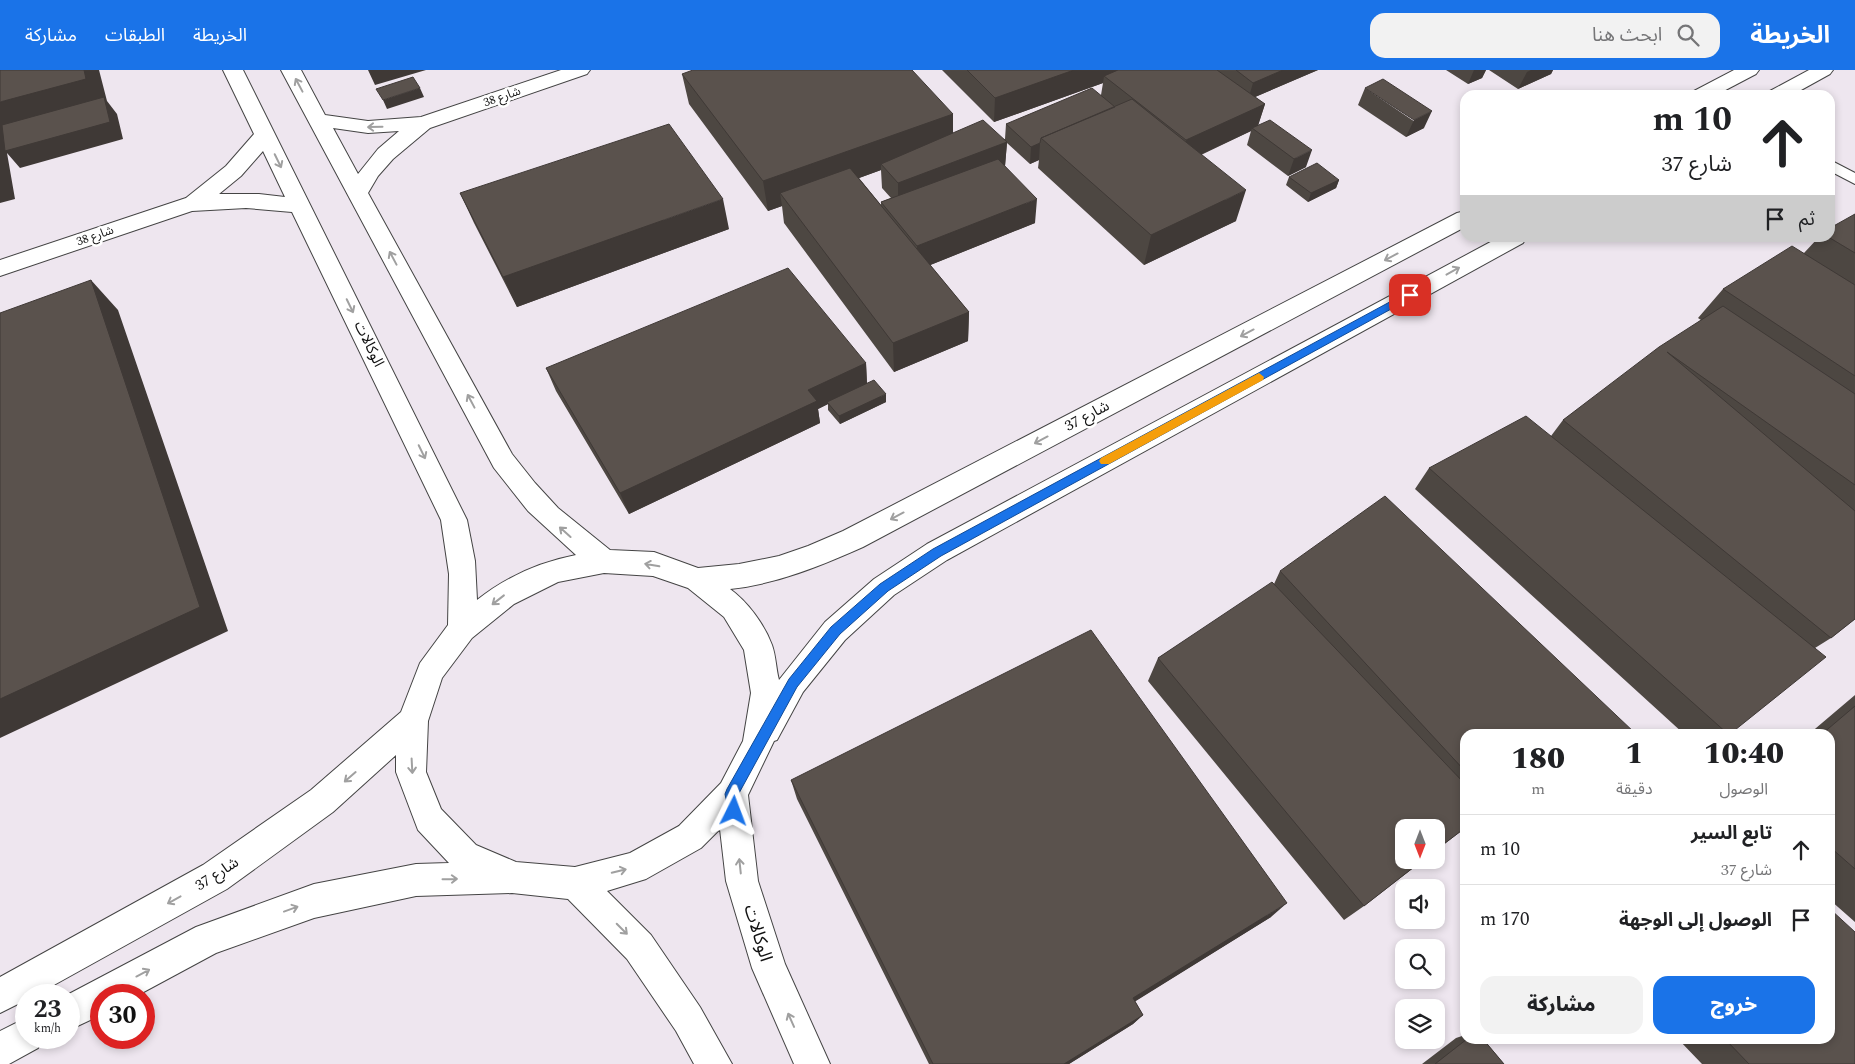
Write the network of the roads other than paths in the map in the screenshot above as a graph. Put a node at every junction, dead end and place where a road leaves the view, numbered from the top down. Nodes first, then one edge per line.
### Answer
1 (233, 70) edge
2 (292, 70) edge
3 (580, 70) edge
4 (1749, 70) edge
5 (1823, 70) edge
6 (1711, 90) edge
7 (1786, 90) edge
8 (319, 120) junction
9 (423, 123) junction
10 (265, 133) junction
11 (1835, 168) edge
12 (1855, 179) edge
13 (358, 192) junction
14 (190, 204) junction
15 (301, 207) junction
16 (1460, 221) edge
17 (1508, 242) edge
18 (0, 268) edge
19 (604, 561) junction
20 (698, 580) junction
21 (462, 628) junction
22 (413, 721) junction
23 (758, 744) junction
24 (732, 794) junction
25 (515, 878) junction
26 (575, 882) junction
27 (0, 996) edge
28 (80, 1007) edge
29 (15, 1042) edge
30 (0, 1050) edge
31 (714, 1064) edge
32 (812, 1064) edge

1 - 10 street, الوكالات
8 -> 2 street
3 - 9 street, شارع 38
4 - 6 street
5 - 7 street
9 -> 8 street, شارع 38
8 - 13 street
9 - 13 street, شارع 38
10 - 14 street, شارع 38
10 -> 15 street, الوكالات
11 - 12 lane
19 -> 13 street
14 - 15 street, شارع 38
14 - 18 street, شارع 38
15 -> 21 street, الوكالات
16 -> 20 street, شارع 37
23 -> 17 street
20 -> 19 street
19 -> 21 street
20 - 23 street
21 - 22 street
22 -> 25 street
22 -> 27 street, شارع 37
23 - 24 street
26 -> 24 street
32 -> 24 street, الوكالات
25 - 26 street
28 -> 25 street
26 -> 31 street
29 - 30 street

